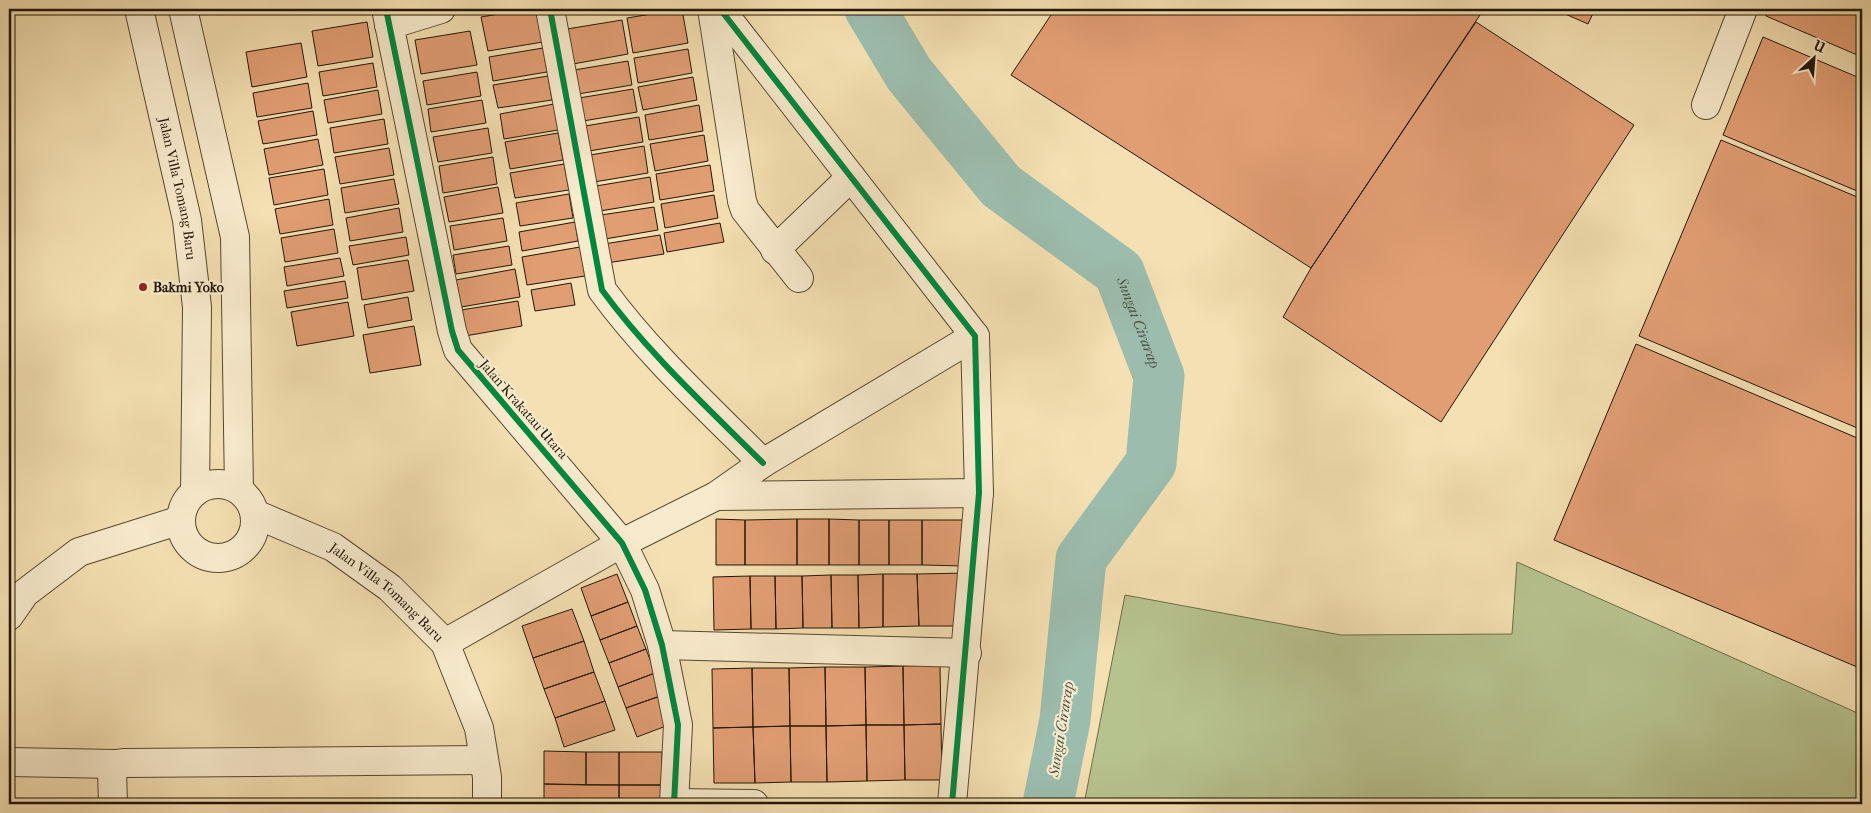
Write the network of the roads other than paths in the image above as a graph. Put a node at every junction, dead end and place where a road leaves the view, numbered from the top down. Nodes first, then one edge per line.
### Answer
1 (139, 9) edge
2 (183, 9) edge
3 (441, 9) edge
4 (550, 9) edge
5 (712, 9) edge
6 (720, 9) edge
7 (1743, 9) edge
8 (388, 17) edge
9 (1706, 105) dead end
10 (851, 177) junction
11 (775, 250) junction
12 (800, 278) dead end
13 (975, 336) junction
14 (763, 463) junction
15 (239, 490) junction
16 (195, 492) junction
17 (980, 493) junction
18 (716, 496) junction
19 (254, 514) junction
20 (180, 520) junction
21 (622, 543) junction
22 (17, 586) edge
23 (9, 616) edge
24 (445, 643) junction
25 (662, 645) junction
26 (967, 654) junction
27 (484, 760) junction
28 (9, 762) edge
29 (108, 764) junction
30 (674, 803) edge
31 (102, 804) edge
32 (113, 804) edge
33 (487, 804) edge
34 (754, 804) edge
35 (952, 804) edge

1 - 16 street, Jalan Villa Tomang Baru
2 - 15 street
3 - 8 street
4 - 14 street
5 - 11 street
6 - 10 street
7 - 9 street
8 - 21 street, Jalan Krakatau Utara
10 - 11 street
10 - 13 street
11 - 12 street
13 - 14 street
13 - 17 street
14 - 18 street
15 - 16 street
15 - 19 street
16 - 20 street
17 - 18 street
17 - 26 street
18 - 21 street
19 - 20 street
19 - 24 street, Jalan Villa Tomang Baru
20 - 22 street
21 - 24 street
21 - 25 street, Jalan Krakatau Utara
22 - 23 street
24 - 27 street, Jalan Villa Tomang Baru
25 - 26 street
25 - 30 street, Jalan Krakatau Utara
26 - 35 street
27 - 29 street
27 - 33 street, Jalan Villa Tomang Baru
28 - 29 street
29 - 31 street
29 - 32 street
30 - 34 street

